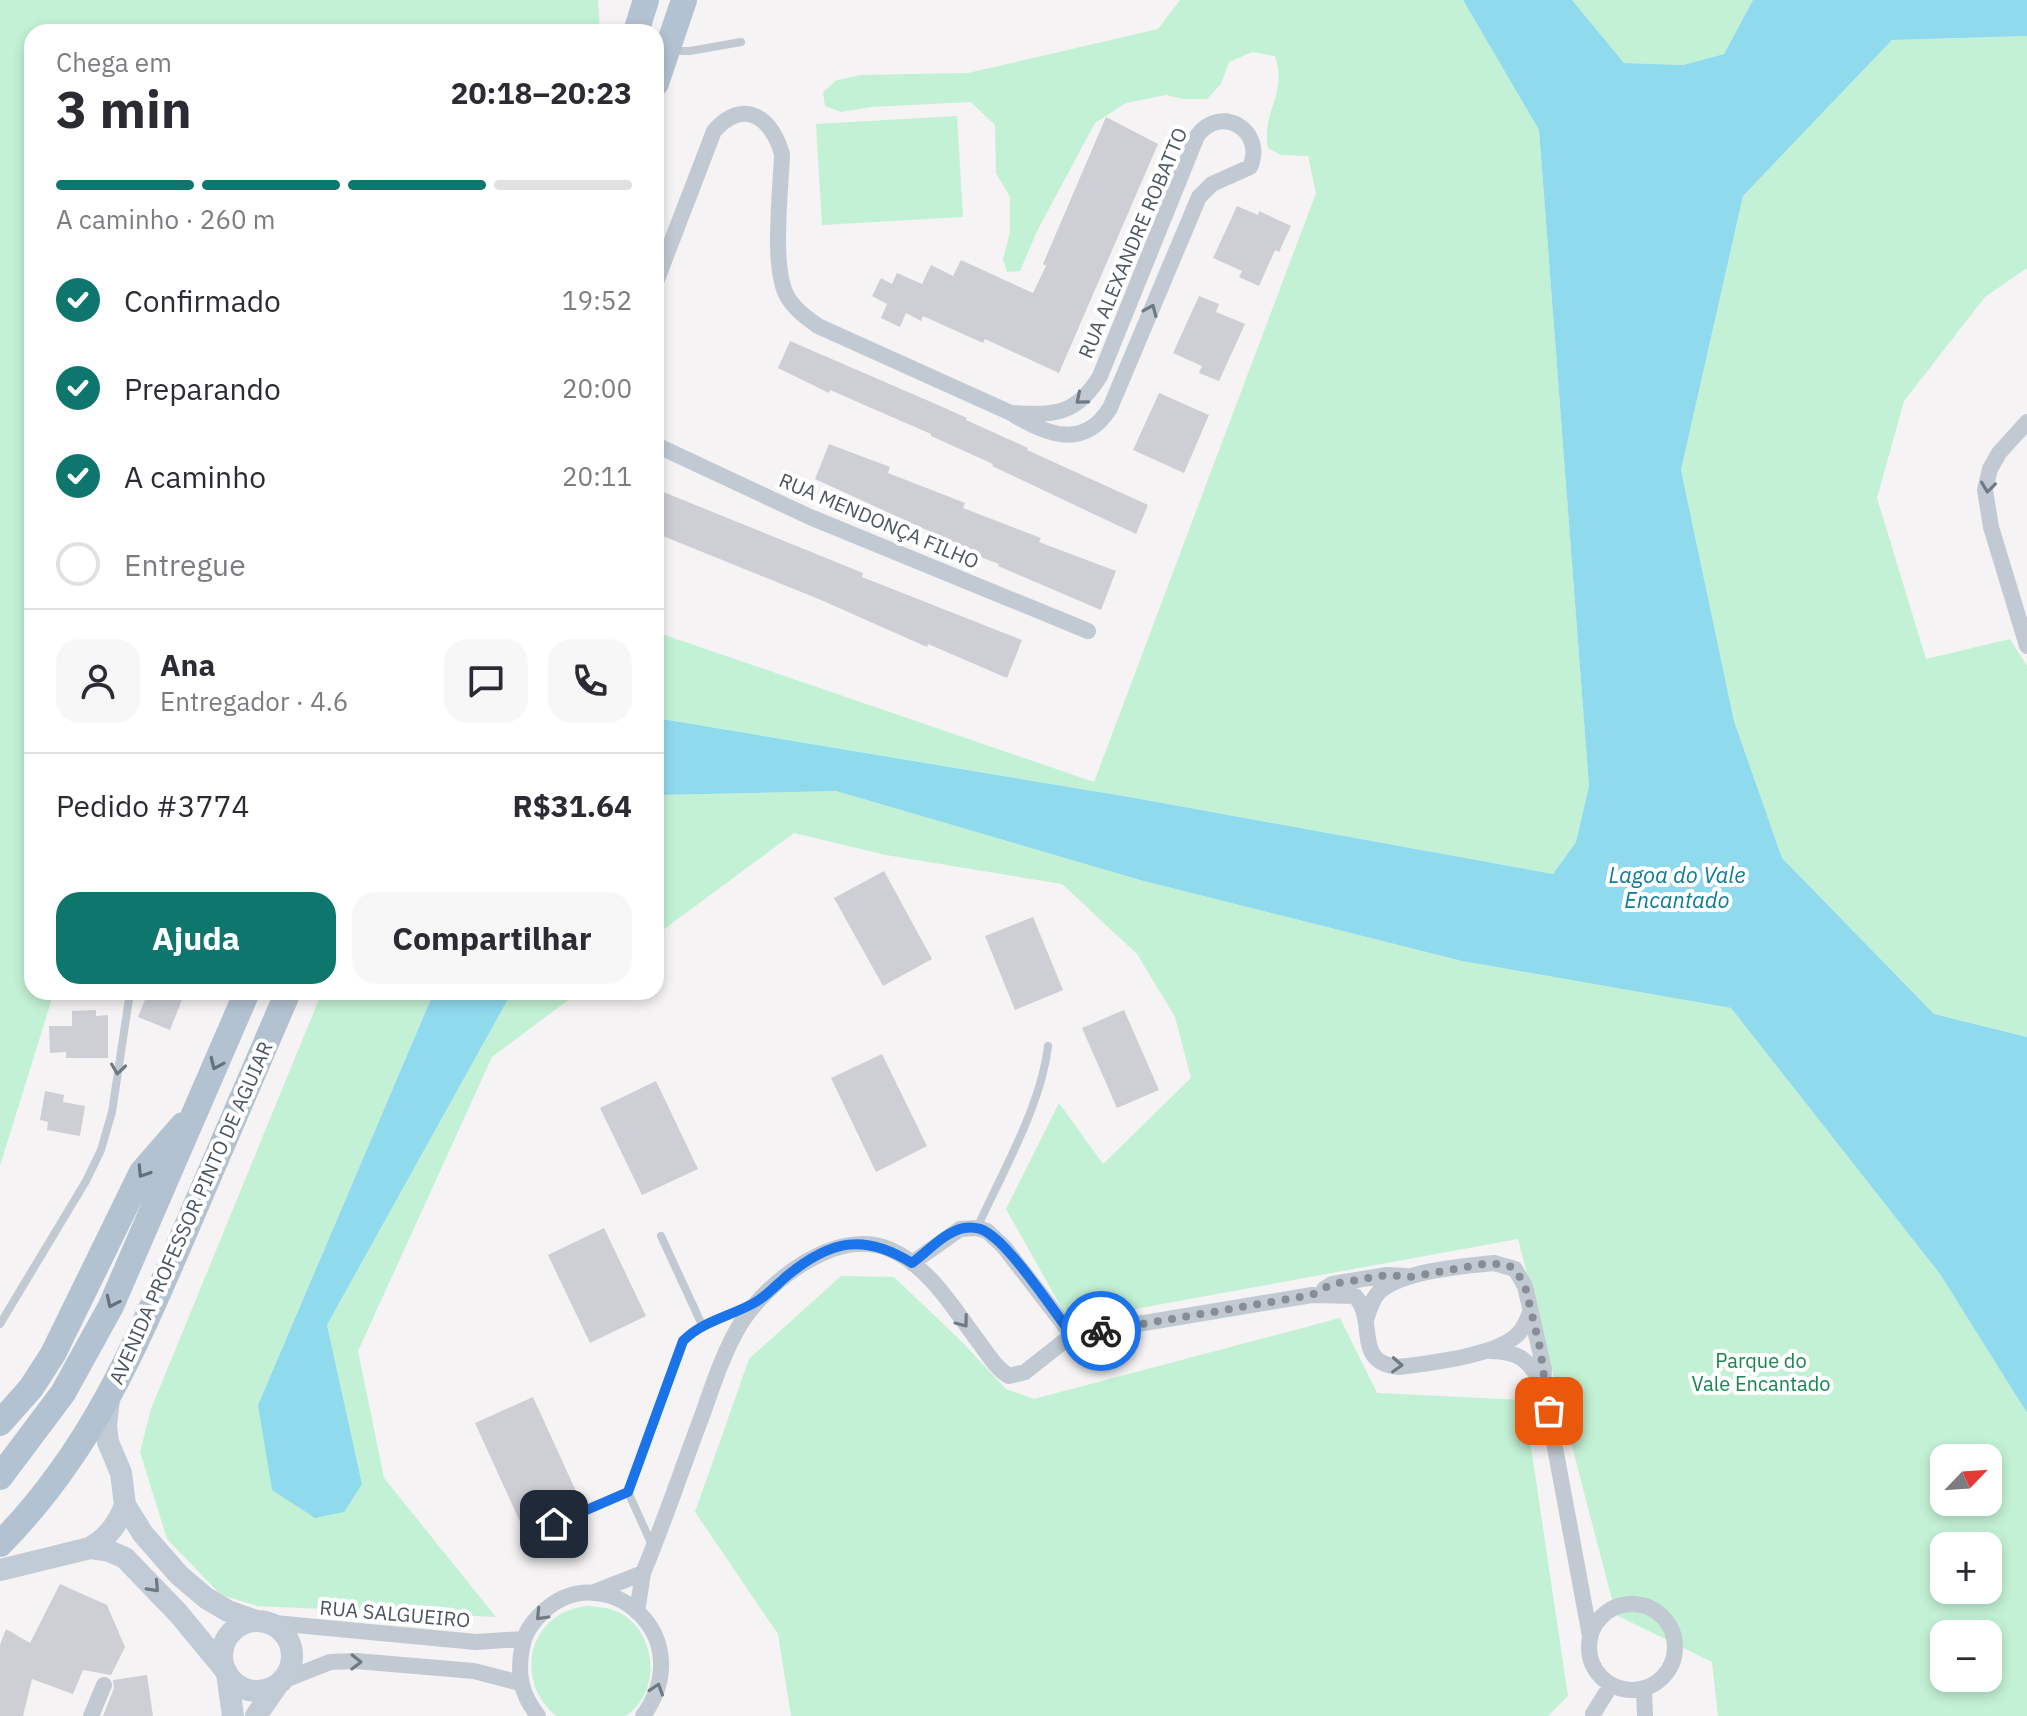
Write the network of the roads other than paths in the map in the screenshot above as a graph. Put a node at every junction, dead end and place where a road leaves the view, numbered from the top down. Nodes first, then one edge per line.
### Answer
1 (646, 0) edge
2 (684, 0) edge
3 (638, 24) edge
4 (741, 42) dead end
5 (667, 51) junction
6 (664, 60) edge
7 (664, 261) edge
8 (1011, 413) junction
9 (2027, 422) edge
10 (664, 449) edge
11 (1088, 631) dead end
12 (2027, 646) edge
13 (129, 1000) edge
14 (243, 1000) edge
15 (285, 1000) edge
16 (1048, 1046) dead end
17 (194, 1113) junction
18 (977, 1228) junction
19 (661, 1236) dead end
20 (912, 1263) junction
21 (1410, 1277) junction
22 (1312, 1295) junction
23 (757, 1302) junction
24 (1530, 1313) junction
25 (1365, 1322) junction
26 (0, 1324) edge
27 (703, 1327) junction
28 (1072, 1335) junction
29 (1484, 1351) junction
30 (1543, 1383) junction
31 (109, 1399) junction
32 (0, 1423) edge
33 (0, 1477) edge
34 (628, 1492) junction
35 (125, 1505) junction
36 (530, 1535) dead end
37 (0, 1544) edge
38 (653, 1547) junction
39 (90, 1548) junction
40 (0, 1570) edge
41 (643, 1573) junction
42 (591, 1593) junction
43 (637, 1612) junction
44 (260, 1622) junction
45 (1590, 1636) junction
46 (523, 1639) junction
47 (226, 1672) junction
48 (280, 1682) junction
49 (520, 1683) junction
50 (104, 1685) dead end
51 (1611, 1685) junction
52 (1644, 1689) junction
53 (1591, 1715) edge
54 (91, 1716) edge
55 (233, 1716) edge
56 (256, 1716) edge
57 (538, 1716) edge
58 (643, 1716) edge
59 (1645, 1716) edge

1 - 3 main road
2 - 5 main road
4 - 5 lane
5 - 6 main road
7 - 8 street, RUA ALEXANDRE ROBATTO
8 -> 8 street, RUA ALEXANDRE ROBATTO
9 -> 12 street
10 - 11 street, RUA MENDONÇA FILHO
13 -> 26 lane
14 -> 17 main road, AVENIDA PROFESSOR PINTO DE AGUIAR
15 - 31 main road, AVENIDA PROFESSOR PINTO DE AGUIAR
16 - 18 lane
17 -> 32 main road
17 -> 33 main road, AVENIDA PROFESSOR PINTO DE AGUIAR
18 - 20 street
18 - 28 street
19 - 27 lane
20 - 23 street
20 -> 28 street
21 - 22 street
21 - 24 street
21 - 25 street
22 - 25 street
22 - 28 street
23 - 27 lane
23 - 38 street
24 - 29 street
24 - 30 street
25 -> 29 street
27 - 34 lane
29 - 30 street
30 - 45 street
31 - 35 main road
31 - 37 main road, AVENIDA PROFESSOR PINTO DE AGUIAR
34 - 36 lane
34 - 38 lane
35 - 39 main road
35 - 44 main road
38 - 41 street
39 - 40 main road
39 -> 47 main road
41 - 42 street
41 - 43 street
42 - 43 street
42 -> 46 street
58 -> 43 street
44 - 46 street, RUA SALGUEIRO
44 - 47 main road
44 - 48 main road
45 - 51 street
45 - 52 street
46 - 49 street
47 - 48 main road
47 - 55 main road
48 -> 49 street
48 - 56 main road
49 - 57 street
50 - 54 street
51 - 52 street
51 - 53 street
52 - 59 street

